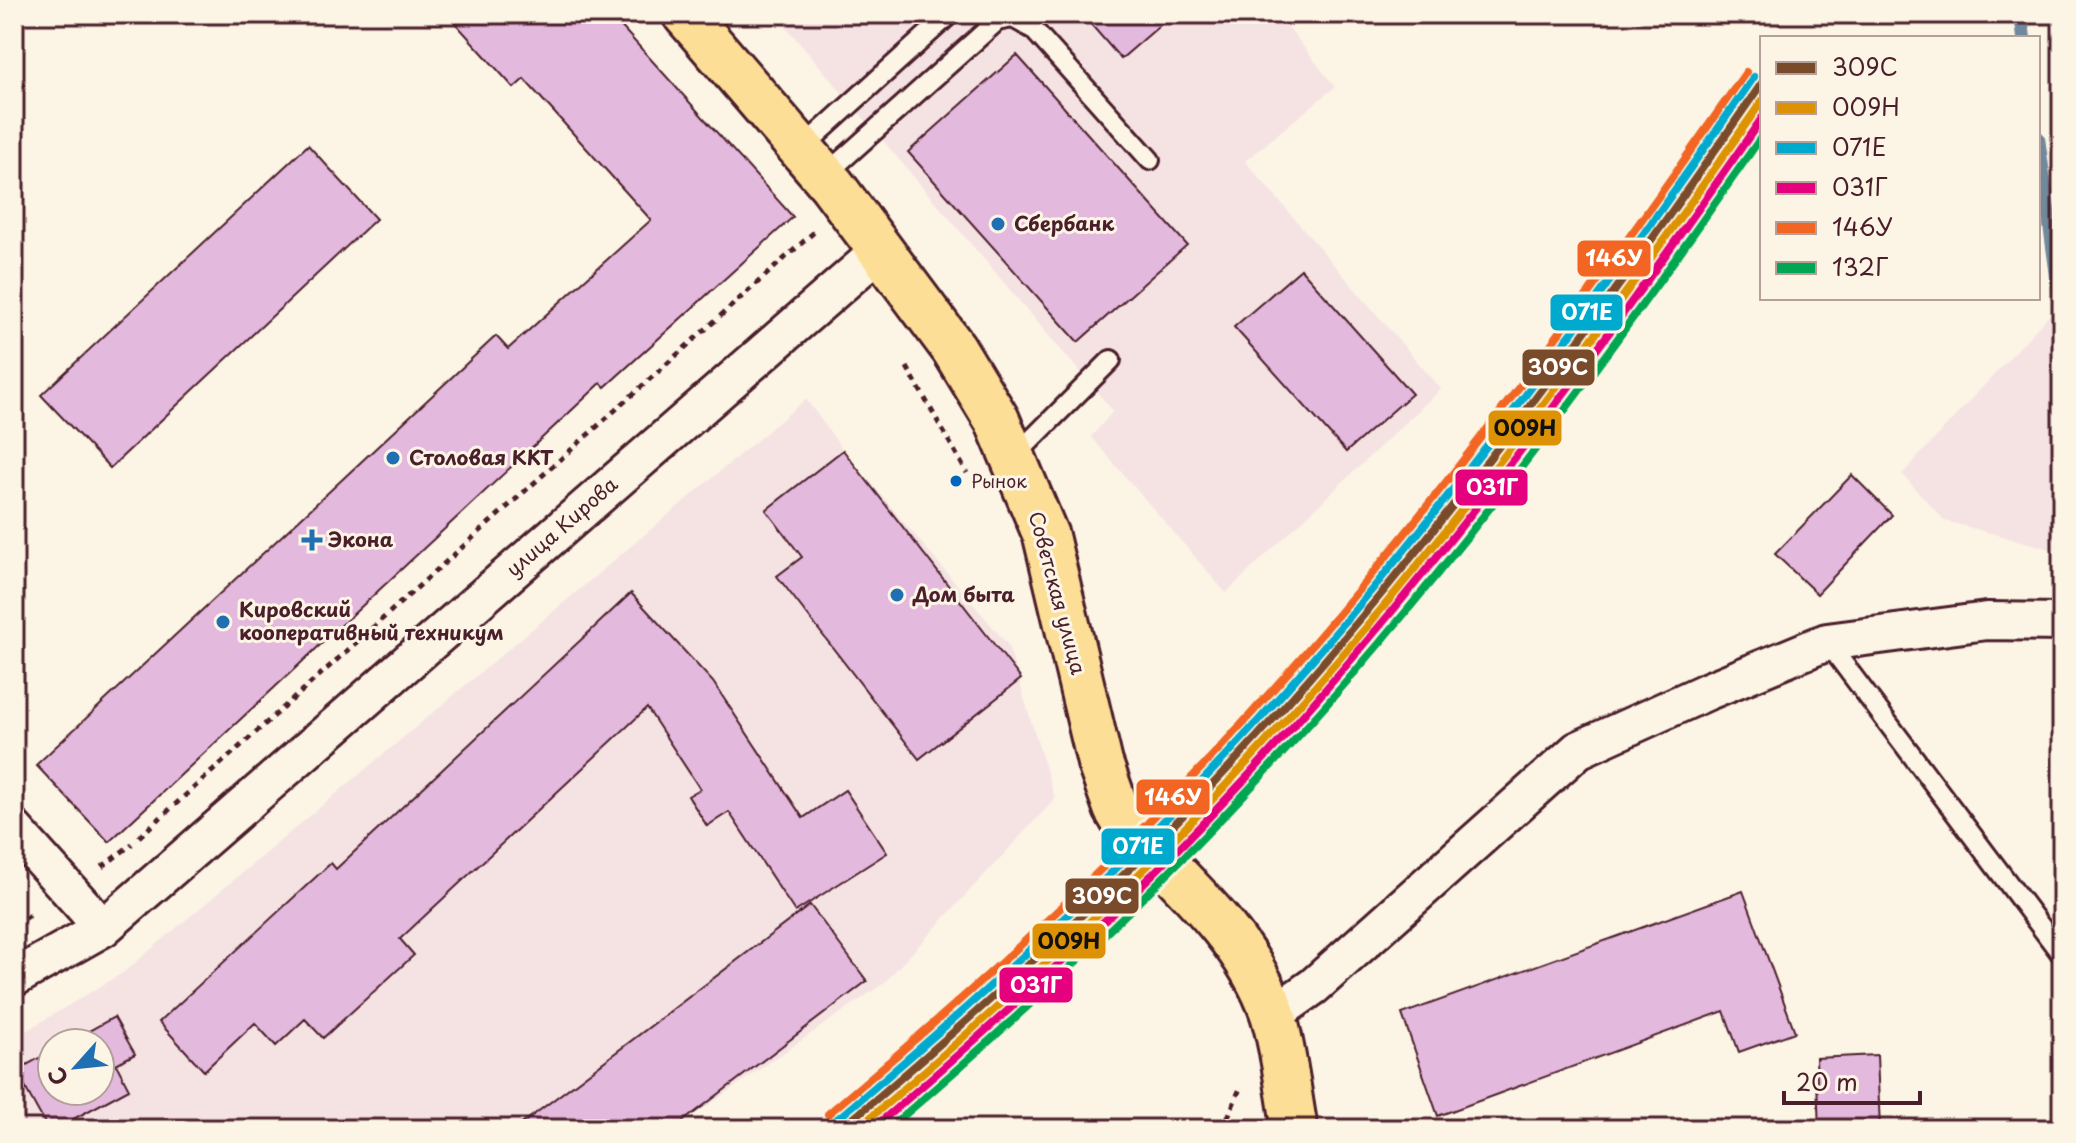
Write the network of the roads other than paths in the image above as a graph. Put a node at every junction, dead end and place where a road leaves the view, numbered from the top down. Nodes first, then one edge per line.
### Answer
1 (685, 14) edge
2 (950, 14) edge
3 (1150, 160) dead end
4 (812, 163) junction
5 (867, 262) junction
6 (1111, 360) dead end
7 (1014, 457) junction
8 (2062, 622) edge
9 (1827, 642) junction
10 (14, 829) edge
11 (103, 928) junction
12 (2062, 955) edge
13 (14, 978) edge
14 (1273, 1015) junction
15 (1295, 1129) edge

1 - 4 main road, Советская улица
2 - 4 lane
3 - 4 lane
4 - 5 main road, Советская улица
5 - 7 main road, Советская улица
5 - 11 street, улица Кирова
6 - 7 lane
7 - 14 main road, Советская улица
8 - 9 street
9 - 12 lane
9 - 14 street
10 - 11 street
11 - 13 street, улица Кирова
14 - 15 main road, Советская улица

